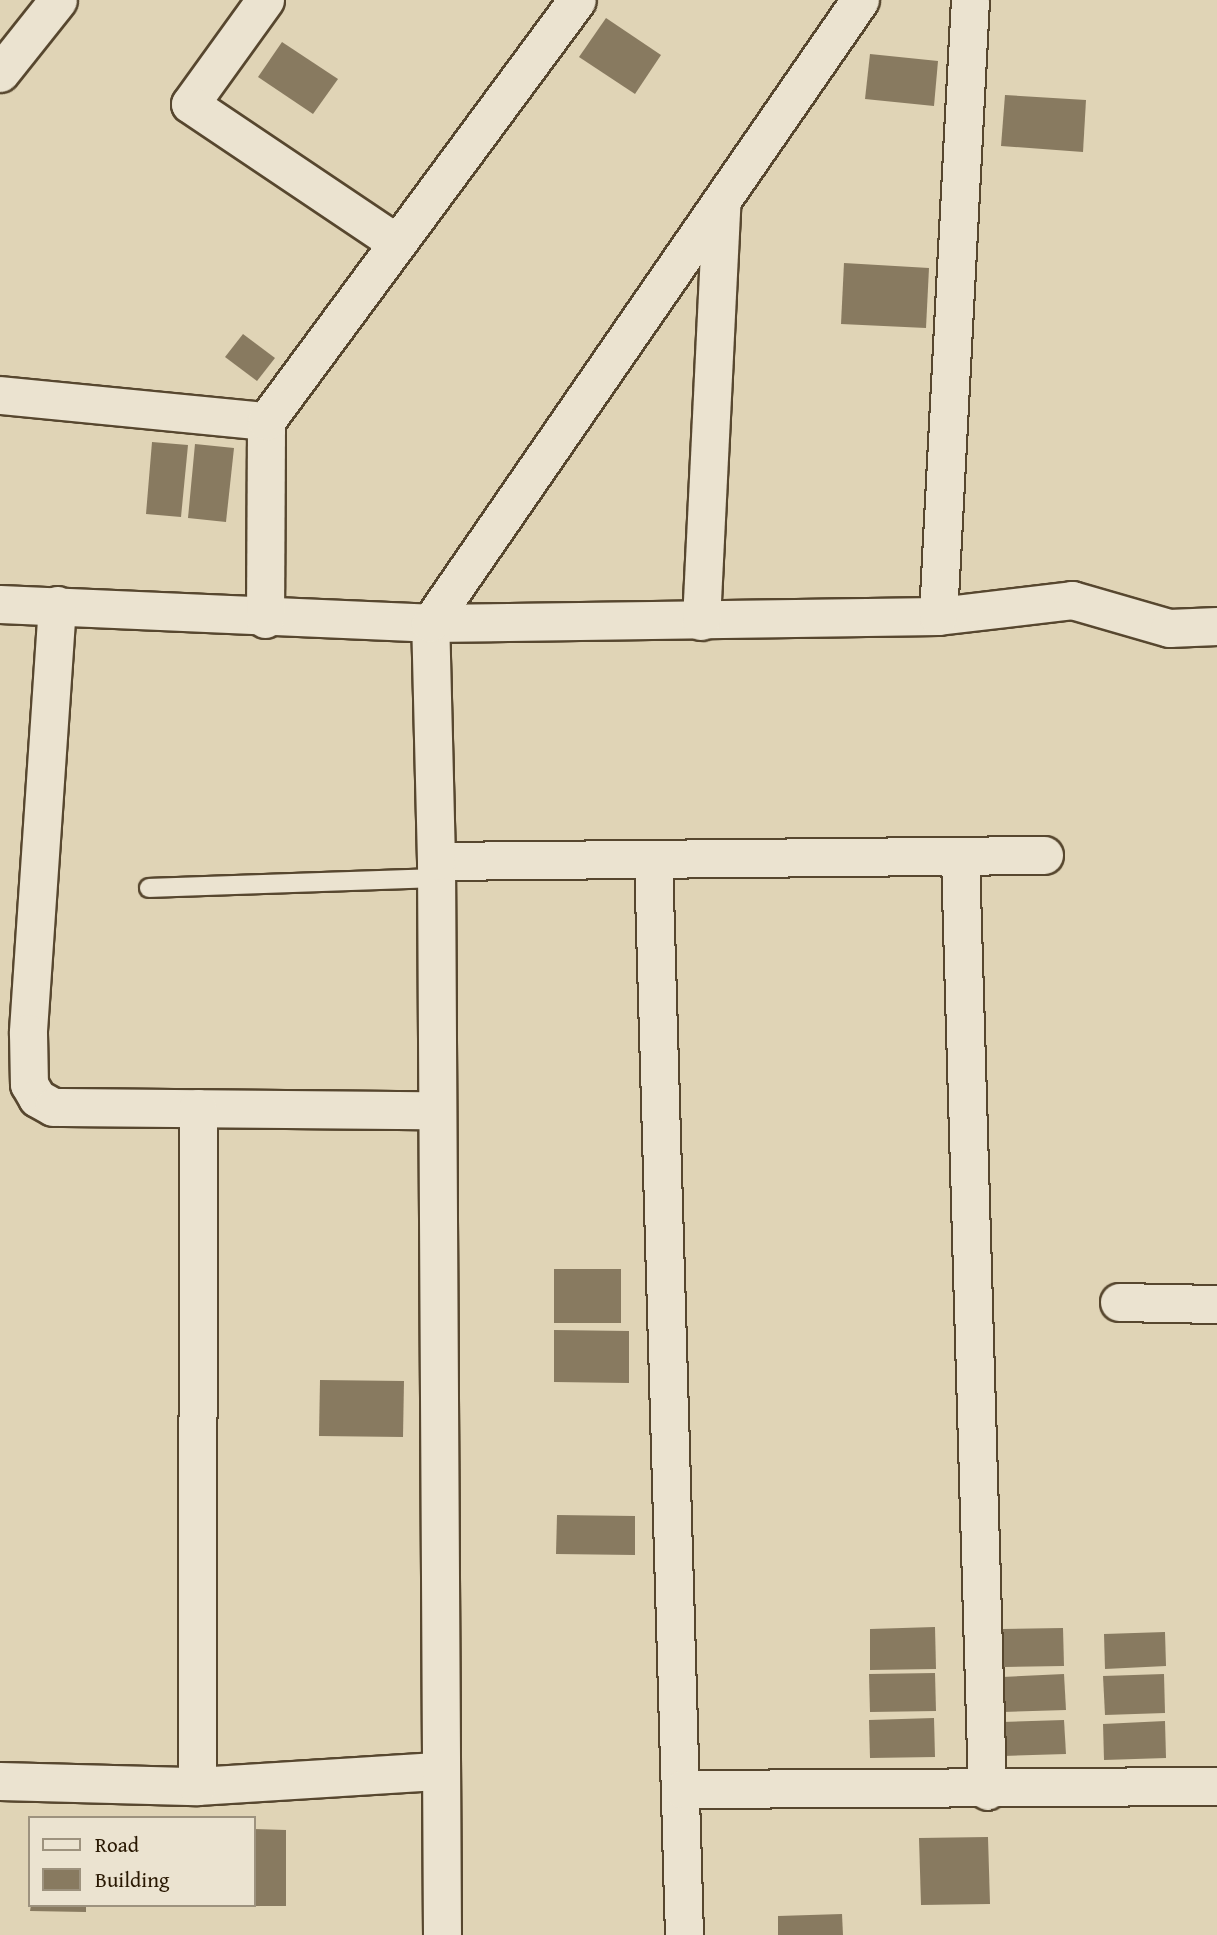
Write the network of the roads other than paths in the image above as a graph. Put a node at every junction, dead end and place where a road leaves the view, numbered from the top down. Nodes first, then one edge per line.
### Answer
1 (58, 0) edge
2 (265, 0) edge
3 (576, 0) edge
4 (860, 0) edge
5 (970, 0) edge
6 (0, 73) edge
7 (721, 205) junction
8 (395, 242) junction
9 (0, 395) edge
10 (266, 421) junction
11 (0, 604) edge
12 (57, 605) junction
13 (938, 616) junction
14 (265, 619) junction
15 (701, 621) junction
16 (430, 624) junction
17 (1217, 626) edge
18 (1044, 855) dead end
19 (960, 857) junction
20 (653, 859) junction
21 (436, 869) junction
22 (149, 888) dead end
23 (198, 1108) junction
24 (434, 1110) junction
25 (1119, 1302) dead end
26 (1217, 1304) edge
27 (437, 1771) junction
28 (0, 1781) edge
29 (197, 1786) junction
30 (1217, 1786) edge
31 (681, 1789) junction
32 (987, 1791) junction
33 (442, 1935) edge
34 (684, 1935) edge

1 - 6 street
2 - 8 street
3 - 8 street
4 - 7 street
5 - 13 street
7 - 15 street
7 - 16 street
8 - 10 street
9 - 10 street
10 - 14 street
11 - 12 street
12 - 14 street
12 - 23 street
13 - 15 street
13 - 17 street
14 - 16 street
15 - 16 street
16 - 21 street
18 - 19 street
19 - 20 street
19 - 32 street
20 - 21 street
20 - 31 street
21 - 22 lane
21 - 24 street
23 - 24 street
23 - 29 street
24 - 27 street
25 - 26 street
27 - 29 street
27 - 33 street
28 - 29 street
30 - 32 street
31 - 32 street
31 - 34 street

